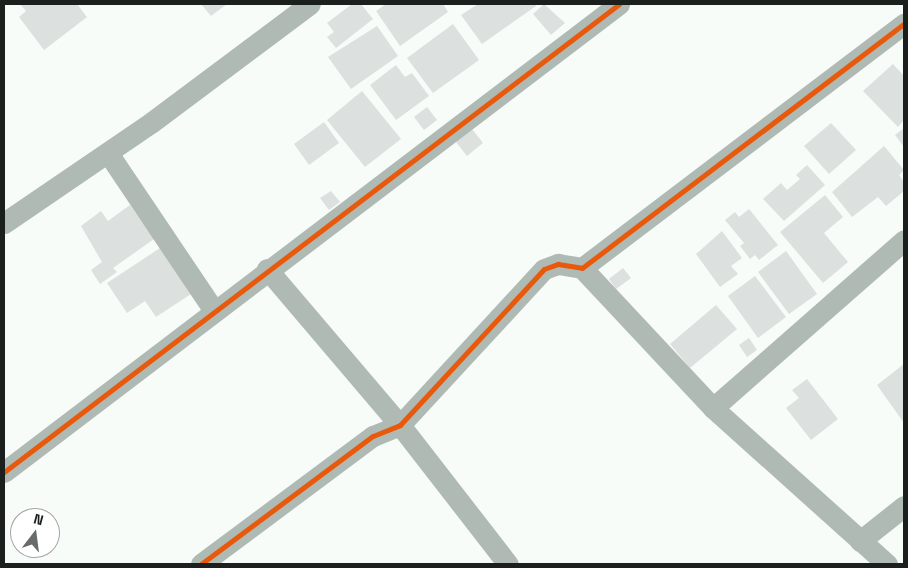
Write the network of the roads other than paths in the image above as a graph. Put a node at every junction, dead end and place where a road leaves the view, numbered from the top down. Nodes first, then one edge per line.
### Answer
1 (310, 4) edge
2 (619, 4) edge
3 (904, 24) edge
4 (108, 153) junction
5 (4, 223) edge
6 (904, 240) edge
7 (582, 268) junction
8 (267, 269) junction
9 (214, 310) junction
10 (713, 408) junction
11 (400, 425) junction
12 (4, 472) edge
13 (904, 506) edge
14 (860, 541) junction
15 (201, 564) edge
16 (508, 564) edge
17 (887, 564) edge

1 - 4 street
2 - 8 street
3 - 7 street
4 - 5 street
4 - 9 street
6 - 10 street
7 - 10 street
7 - 11 street
8 - 9 street
8 - 11 street
9 - 12 street
10 - 14 street
11 - 15 street
11 - 16 street
13 - 14 street
14 - 17 street

